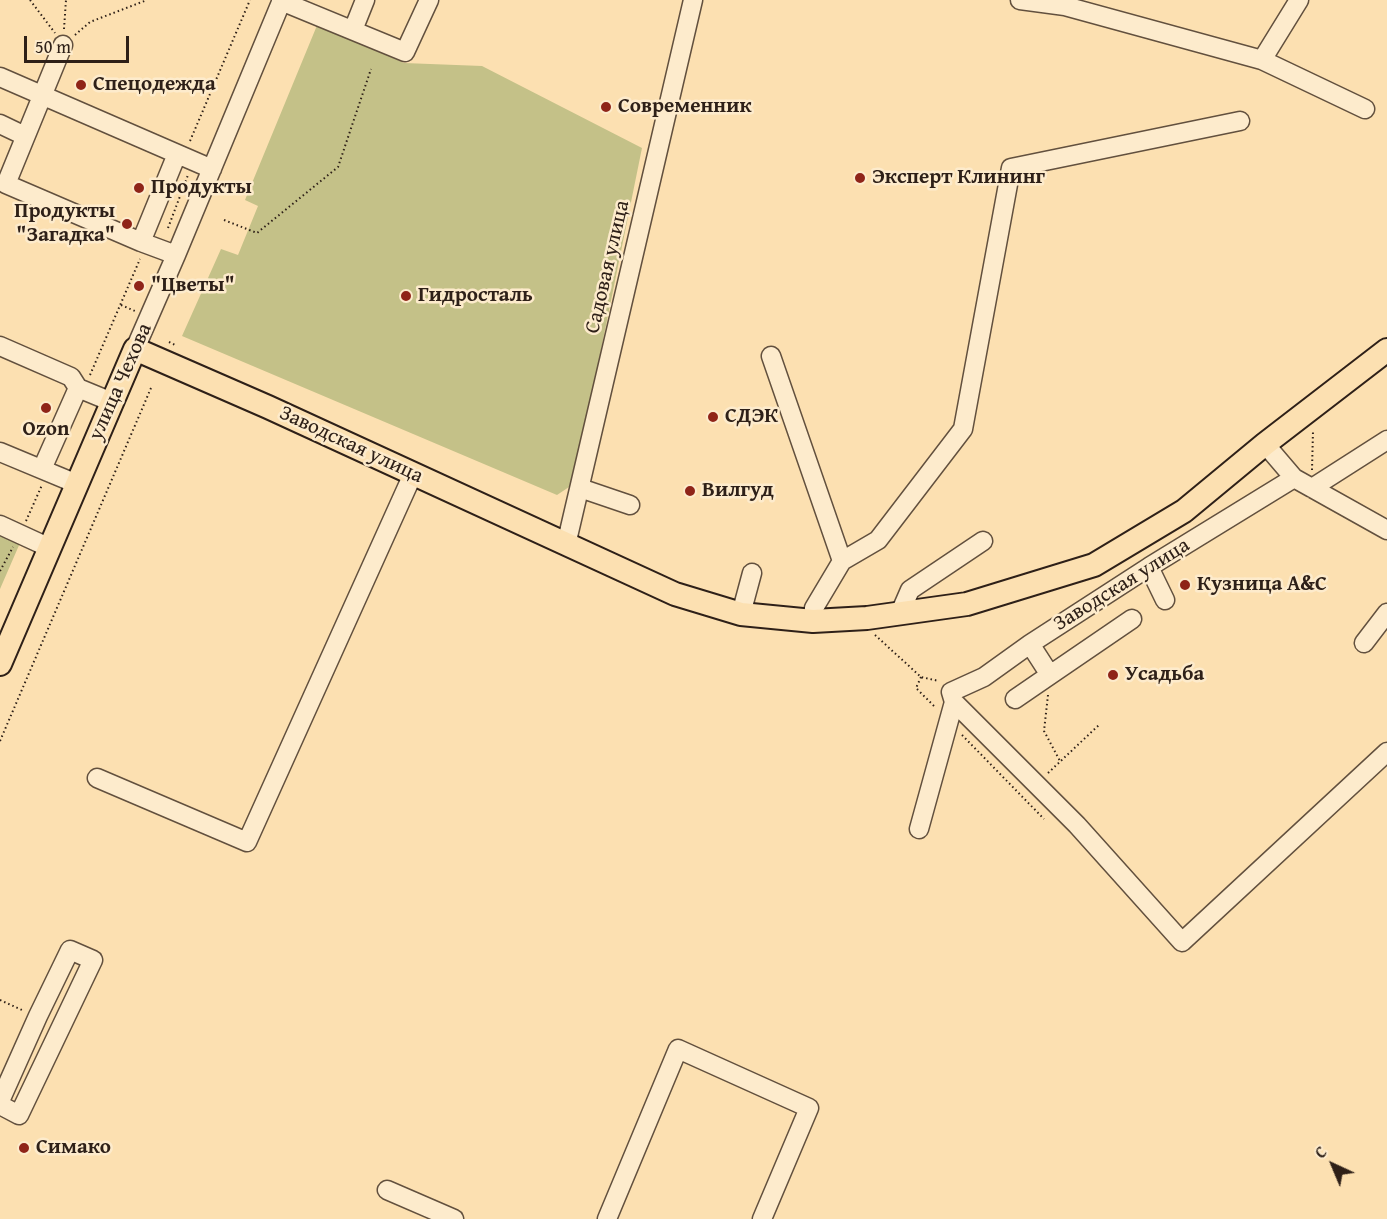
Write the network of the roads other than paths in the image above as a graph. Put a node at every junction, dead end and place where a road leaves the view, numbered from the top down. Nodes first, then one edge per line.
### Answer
1 (365, 0) edge
2 (429, 0) edge
3 (693, 0) edge
4 (1020, 0) edge
5 (1299, 0) edge
6 (282, 1) edge
7 (352, 30) junction
8 (63, 45) road end
9 (1262, 60) junction
10 (0, 78) edge
11 (42, 95) junction
12 (1365, 109) dead end
13 (1240, 122) dead end
14 (0, 124) edge
15 (25, 136) junction
16 (180, 155) junction
17 (212, 169) junction
18 (144, 243) junction
19 (176, 255) junction
20 (0, 346) edge
21 (135, 349) junction
22 (1387, 350) edge
23 (771, 356) dead end
24 (81, 389) junction
25 (112, 402) junction
26 (1387, 441) edge
27 (1265, 444) junction
28 (0, 452) edge
29 (45, 471) junction
30 (413, 474) junction
31 (1294, 478) junction
32 (578, 480) junction
33 (77, 484) junction
34 (1312, 488) junction
35 (630, 505) dead end
36 (0, 525) edge
37 (1387, 530) edge
38 (983, 541) dead end
39 (566, 545) junction
40 (50, 548) junction
41 (842, 561) junction
42 (1149, 567) junction
43 (752, 573) dead end
44 (1165, 600) dead end
45 (900, 613) junction
46 (1387, 613) edge
47 (741, 614) junction
48 (1132, 619) dead end
49 (813, 621) junction
50 (1364, 643) dead end
51 (1030, 644) junction
52 (0, 664) edge
53 (1050, 675) junction
54 (956, 694) junction
55 (1015, 699) dead end
56 (1387, 752) edge
57 (97, 778) dead end
58 (919, 829) dead end
59 (0, 1101) edge
60 (0, 1105) edge
61 (0, 1116) edge
62 (25, 1129) dead end
63 (387, 1190) dead end
64 (454, 1219) edge
65 (607, 1219) edge
66 (762, 1219) edge

1 - 7 street
2 - 7 street
3 - 32 street, Садовая улица
4 - 9 street
5 - 9 street
6 - 7 street
6 - 17 street, улица Чехова
8 - 11 street
9 - 12 street
10 - 11 street
11 - 15 street
11 - 16 street
13 - 41 street
14 - 15 street
15 - 18 street
16 - 17 street
16 - 18 street
17 - 19 street, улица Чехова
18 - 19 street
19 - 21 street, улица Чехова
20 - 24 street
21 - 25 main road, улица Чехова
21 - 30 main road, Заводская улица
22 - 27 main road, Заводская улица
23 - 41 street
24 - 25 street
24 - 29 street
25 - 33 main road, улица Чехова
26 - 34 street
27 - 31 street
27 - 45 main road, Заводская улица
28 - 29 street
29 - 33 street
30 - 39 main road, Заводская улица
30 - 57 street
31 - 34 street
31 - 42 street, Заводская улица
32 - 35 street
32 - 39 street, Садовая улица
33 - 40 main road, улица Чехова
34 - 37 street
36 - 40 street
38 - 45 street
39 - 47 main road, Заводская улица
40 - 52 main road, улица Чехова
41 - 49 street
42 - 44 street
42 - 51 street, Заводская улица
43 - 47 street
45 - 49 main road, Заводская улица
46 - 50 street
47 - 49 main road, Заводская улица
48 - 53 street
51 - 53 street
51 - 54 street, Заводская улица
53 - 55 street
54 - 56 street
54 - 58 street
59 - 60 street
61 - 62 street
63 - 64 street
65 - 66 street

